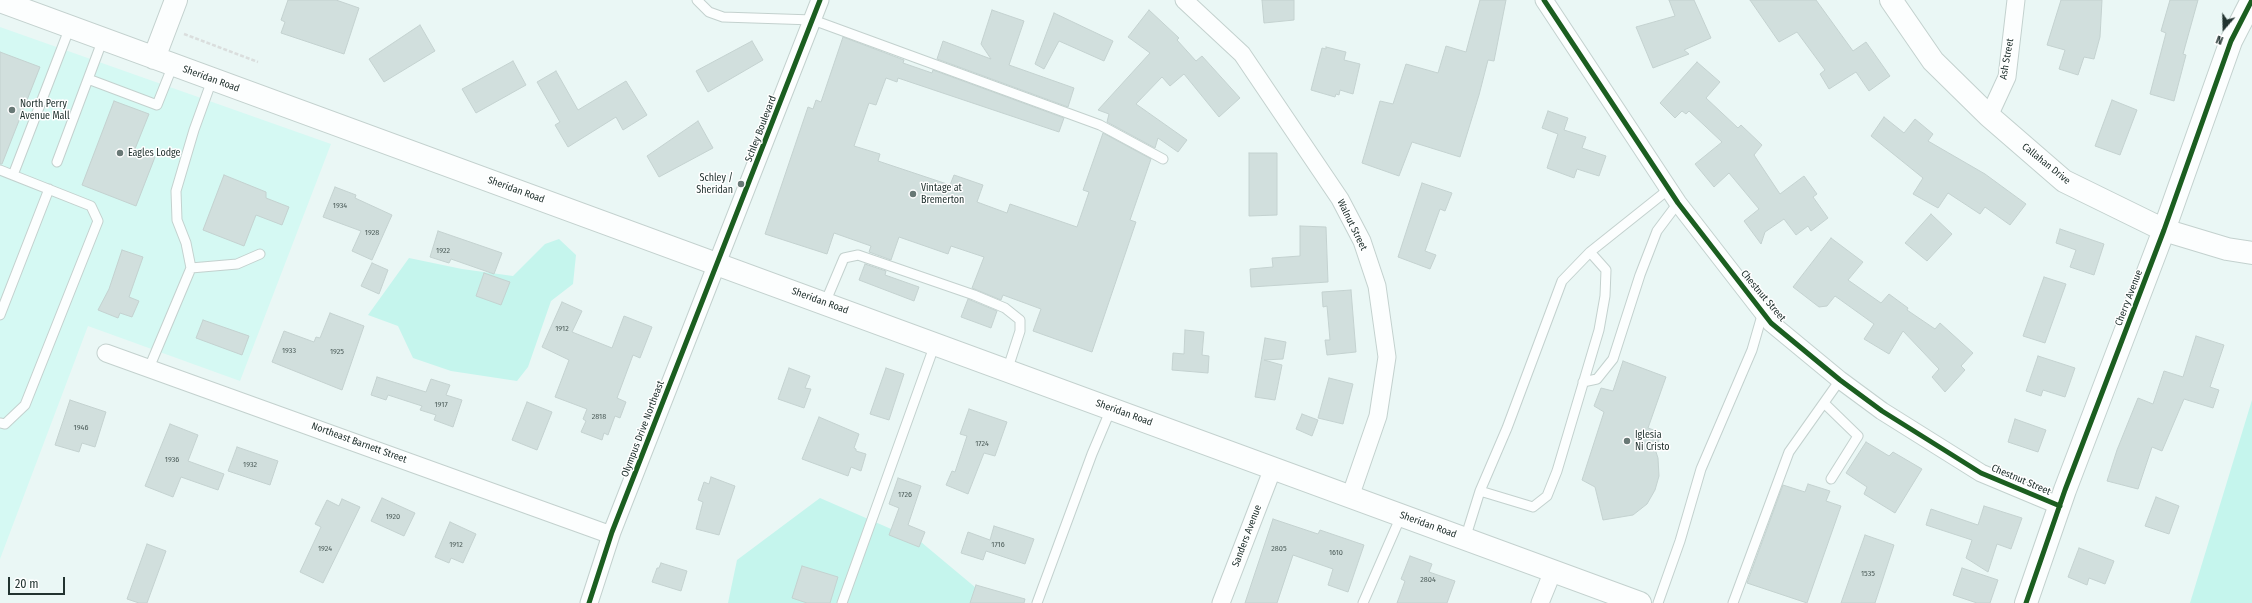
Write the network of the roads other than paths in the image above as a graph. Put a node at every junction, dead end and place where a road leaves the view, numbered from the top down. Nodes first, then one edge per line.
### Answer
1 (176, 0) edge
2 (697, 0) edge
3 (820, 0) edge
4 (1184, 0) edge
5 (1544, 0) edge
6 (1891, 0) edge
7 (2016, 0) edge
8 (2252, 0) edge
9 (0, 1) edge
10 (813, 20) junction
11 (70, 27) junction
12 (103, 40) junction
13 (164, 62) junction
14 (88, 79) junction
15 (212, 80) junction
16 (1989, 116) junction
17 (1163, 159) dead end
18 (57, 162) dead end
19 (0, 170) edge
20 (13, 175) junction
21 (49, 189) junction
22 (1674, 196) junction
23 (2164, 230) junction
24 (1590, 252) junction
25 (2252, 253) edge
26 (260, 254) dead end
27 (718, 264) junction
28 (191, 268) junction
29 (825, 303) junction
30 (1763, 312) junction
31 (0, 315) edge
32 (935, 344) junction
33 (106, 353) dead end
34 (149, 368) junction
35 (1007, 371) junction
36 (1840, 380) junction
37 (1583, 382) junction
38 (1824, 403) junction
39 (1111, 409) junction
40 (0, 423) edge
41 (1273, 468) junction
42 (1831, 478) dead end
43 (1480, 491) junction
44 (1350, 497) junction
45 (2060, 506) junction
46 (1401, 516) junction
47 (611, 535) junction
48 (1465, 539) junction
49 (1553, 571) junction
50 (588, 603) edge
51 (842, 603) edge
52 (1036, 603) edge
53 (1221, 603) edge
54 (1363, 603) edge
55 (1540, 603) edge
56 (1640, 603) edge
57 (1658, 603) edge
58 (1733, 603) edge
59 (2026, 603) edge

1 - 13 main road
2 - 10 lane
3 - 10 street, Schley Boulevard
4 - 44 street, Walnut Street
5 - 22 street, Chestnut Street
6 - 16 main road, Callahan Drive
7 - 16 street, Ash Street
8 - 23 main road, Cherry Avenue
9 - 11 main road, Sheridan Road
10 - 17 lane
10 - 27 street, Schley Boulevard
11 - 12 main road, Sheridan Road
11 - 20 lane
12 - 13 main road, Sheridan Road
12 - 14 lane
13 - 14 lane
13 - 15 main road, Sheridan Road
14 - 18 lane
15 - 27 main road, Sheridan Road
15 - 28 lane
16 - 23 main road, Callahan Drive
19 - 20 lane
20 - 21 lane
21 - 31 lane
21 - 40 lane
22 - 24 lane
22 - 30 street, Chestnut Street
22 - 37 lane
23 - 25 main road, Callahan Drive
23 - 45 main road, Cherry Avenue
24 - 37 lane
24 - 43 lane
26 - 28 lane
27 - 29 main road, Sheridan Road
27 - 47 street, Olympus Drive Northeast
28 - 34 lane
29 - 32 main road, Sheridan Road
29 - 35 lane
30 - 36 street, Chestnut Street
30 - 57 lane
32 - 35 main road, Sheridan Road
32 - 51 lane
33 - 34 street, Northeast Barnett Street
34 - 47 street, Northeast Barnett Street
35 - 39 main road, Sheridan Road
36 - 38 lane
36 - 45 street, Chestnut Street
37 - 43 lane
38 - 42 lane
38 - 58 lane
39 - 41 main road, Sheridan Road
39 - 52 lane
41 - 44 main road, Sheridan Road
41 - 53 street, Sanders Avenue
43 - 48 lane
44 - 46 main road, Sheridan Road
45 - 59 main road, Cherry Avenue
46 - 48 main road, Sheridan Road
46 - 54 lane
47 - 50 street, Olympus Drive Northeast
48 - 49 main road, Sheridan Road
49 - 55 street
49 - 56 main road, Sheridan Road

